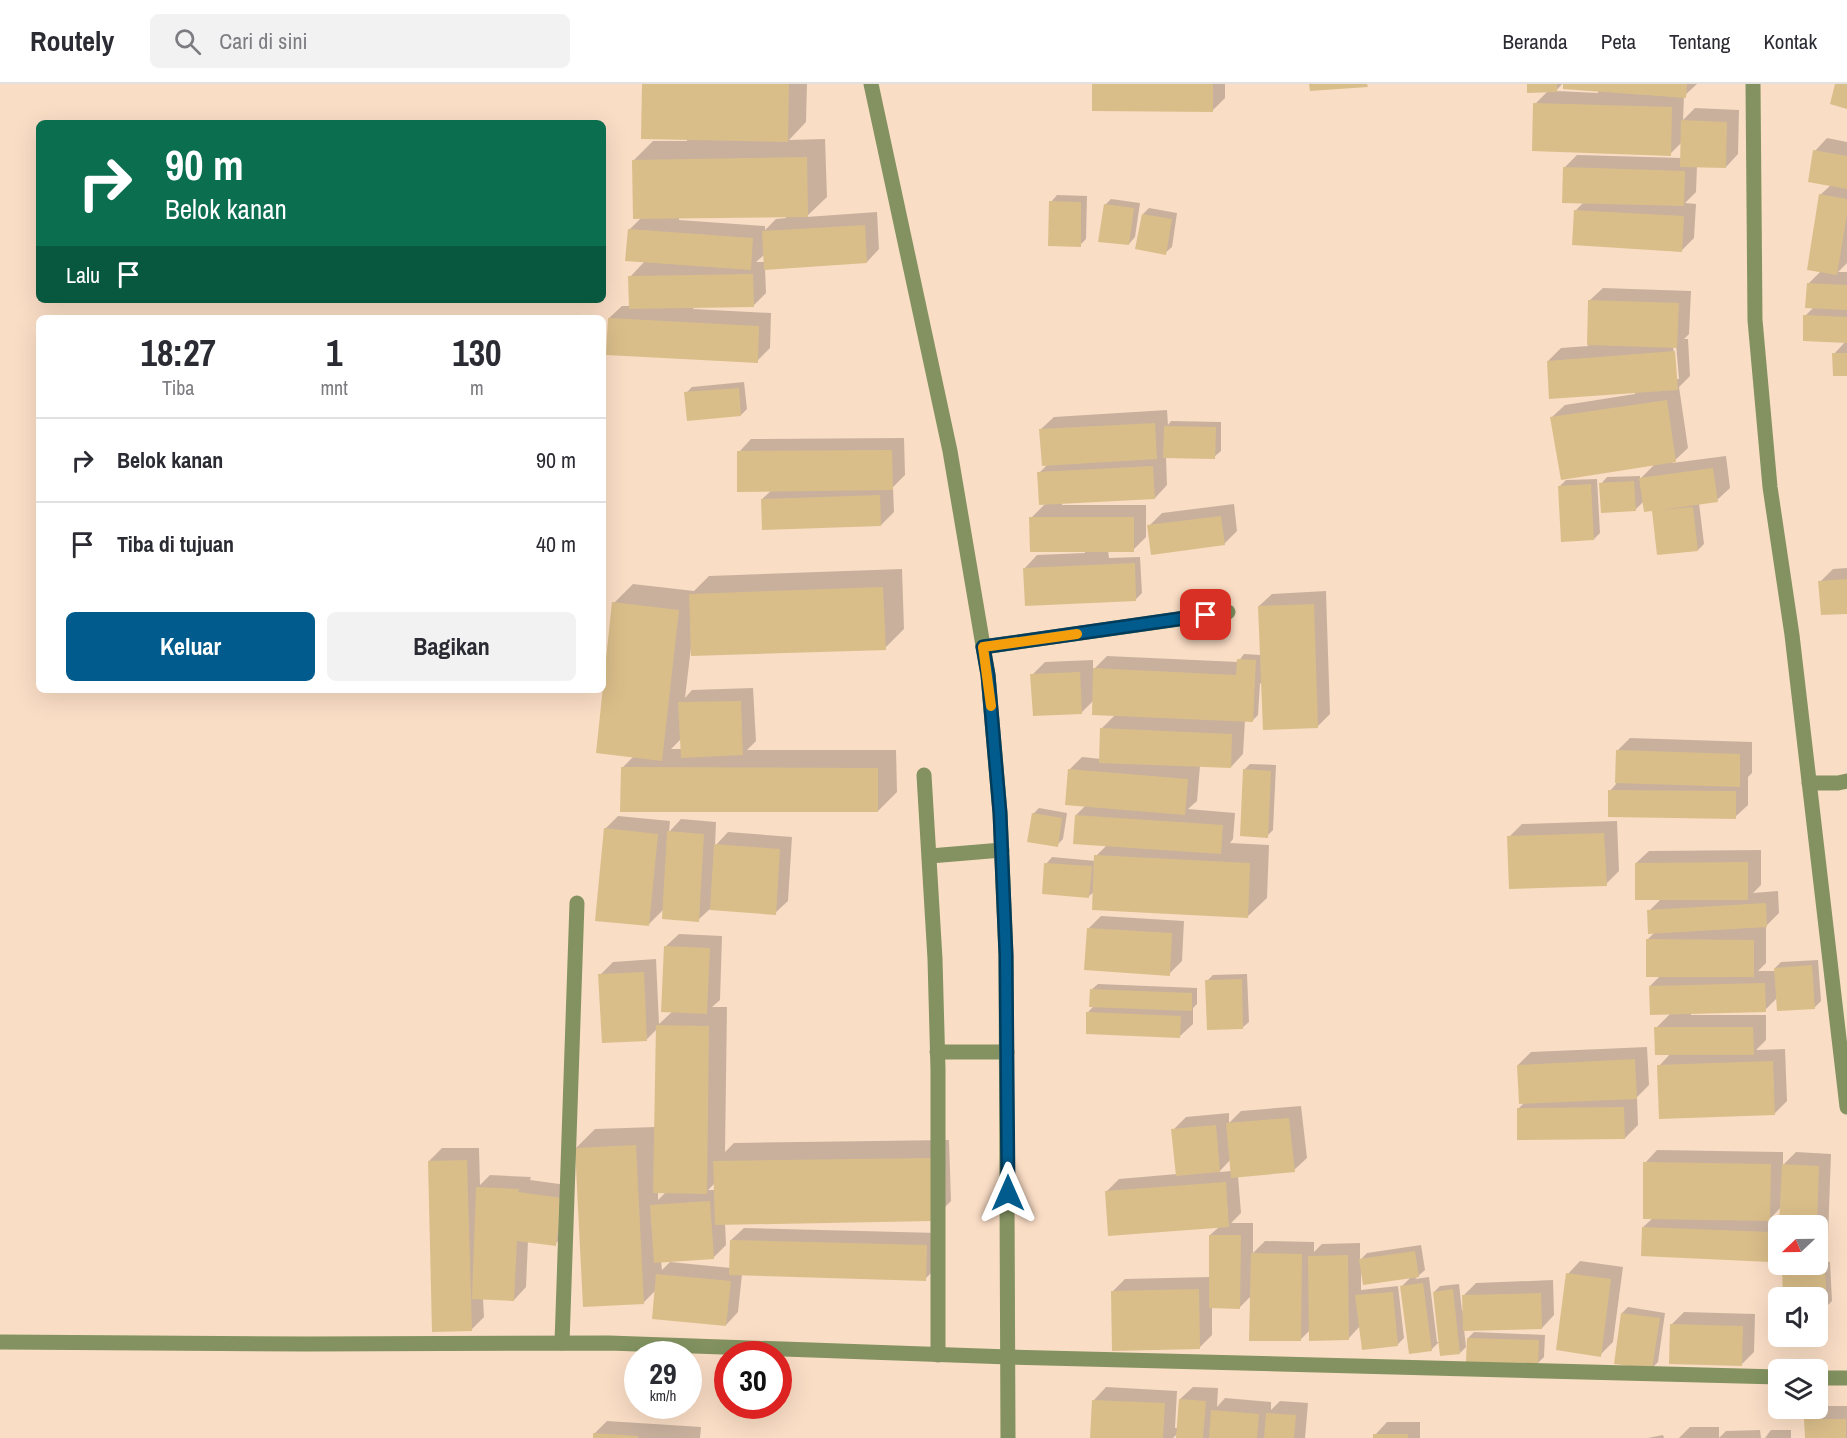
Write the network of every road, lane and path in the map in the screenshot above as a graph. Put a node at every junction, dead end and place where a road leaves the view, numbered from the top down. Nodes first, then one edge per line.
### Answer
1 (871, 84) edge
2 (1753, 84) edge
3 (1228, 612) dead end
4 (983, 647) junction
5 (924, 775) dead end
6 (1847, 781) edge
7 (1809, 783) junction
8 (1002, 850) junction
9 (930, 856) junction
10 (577, 903) dead end
11 (937, 1052) junction
12 (1007, 1052) junction
13 (1847, 1107) edge
14 (0, 1342) edge
15 (562, 1343) junction
16 (938, 1354) junction
17 (1009, 1357) junction
18 (1768, 1377) edge
19 (1828, 1378) edge
20 (1847, 1378) edge
21 (1008, 1438) edge

1 - 4 street
2 - 7 street
3 - 4 street
4 - 8 street
5 - 9 street
6 - 7 street
7 - 13 street
8 - 9 street
8 - 12 street
9 - 11 street
10 - 15 street
11 - 12 street
11 - 16 street
12 - 17 street
14 - 15 street
15 - 16 street
16 - 17 street
17 - 18 street
17 - 21 street
19 - 20 street

